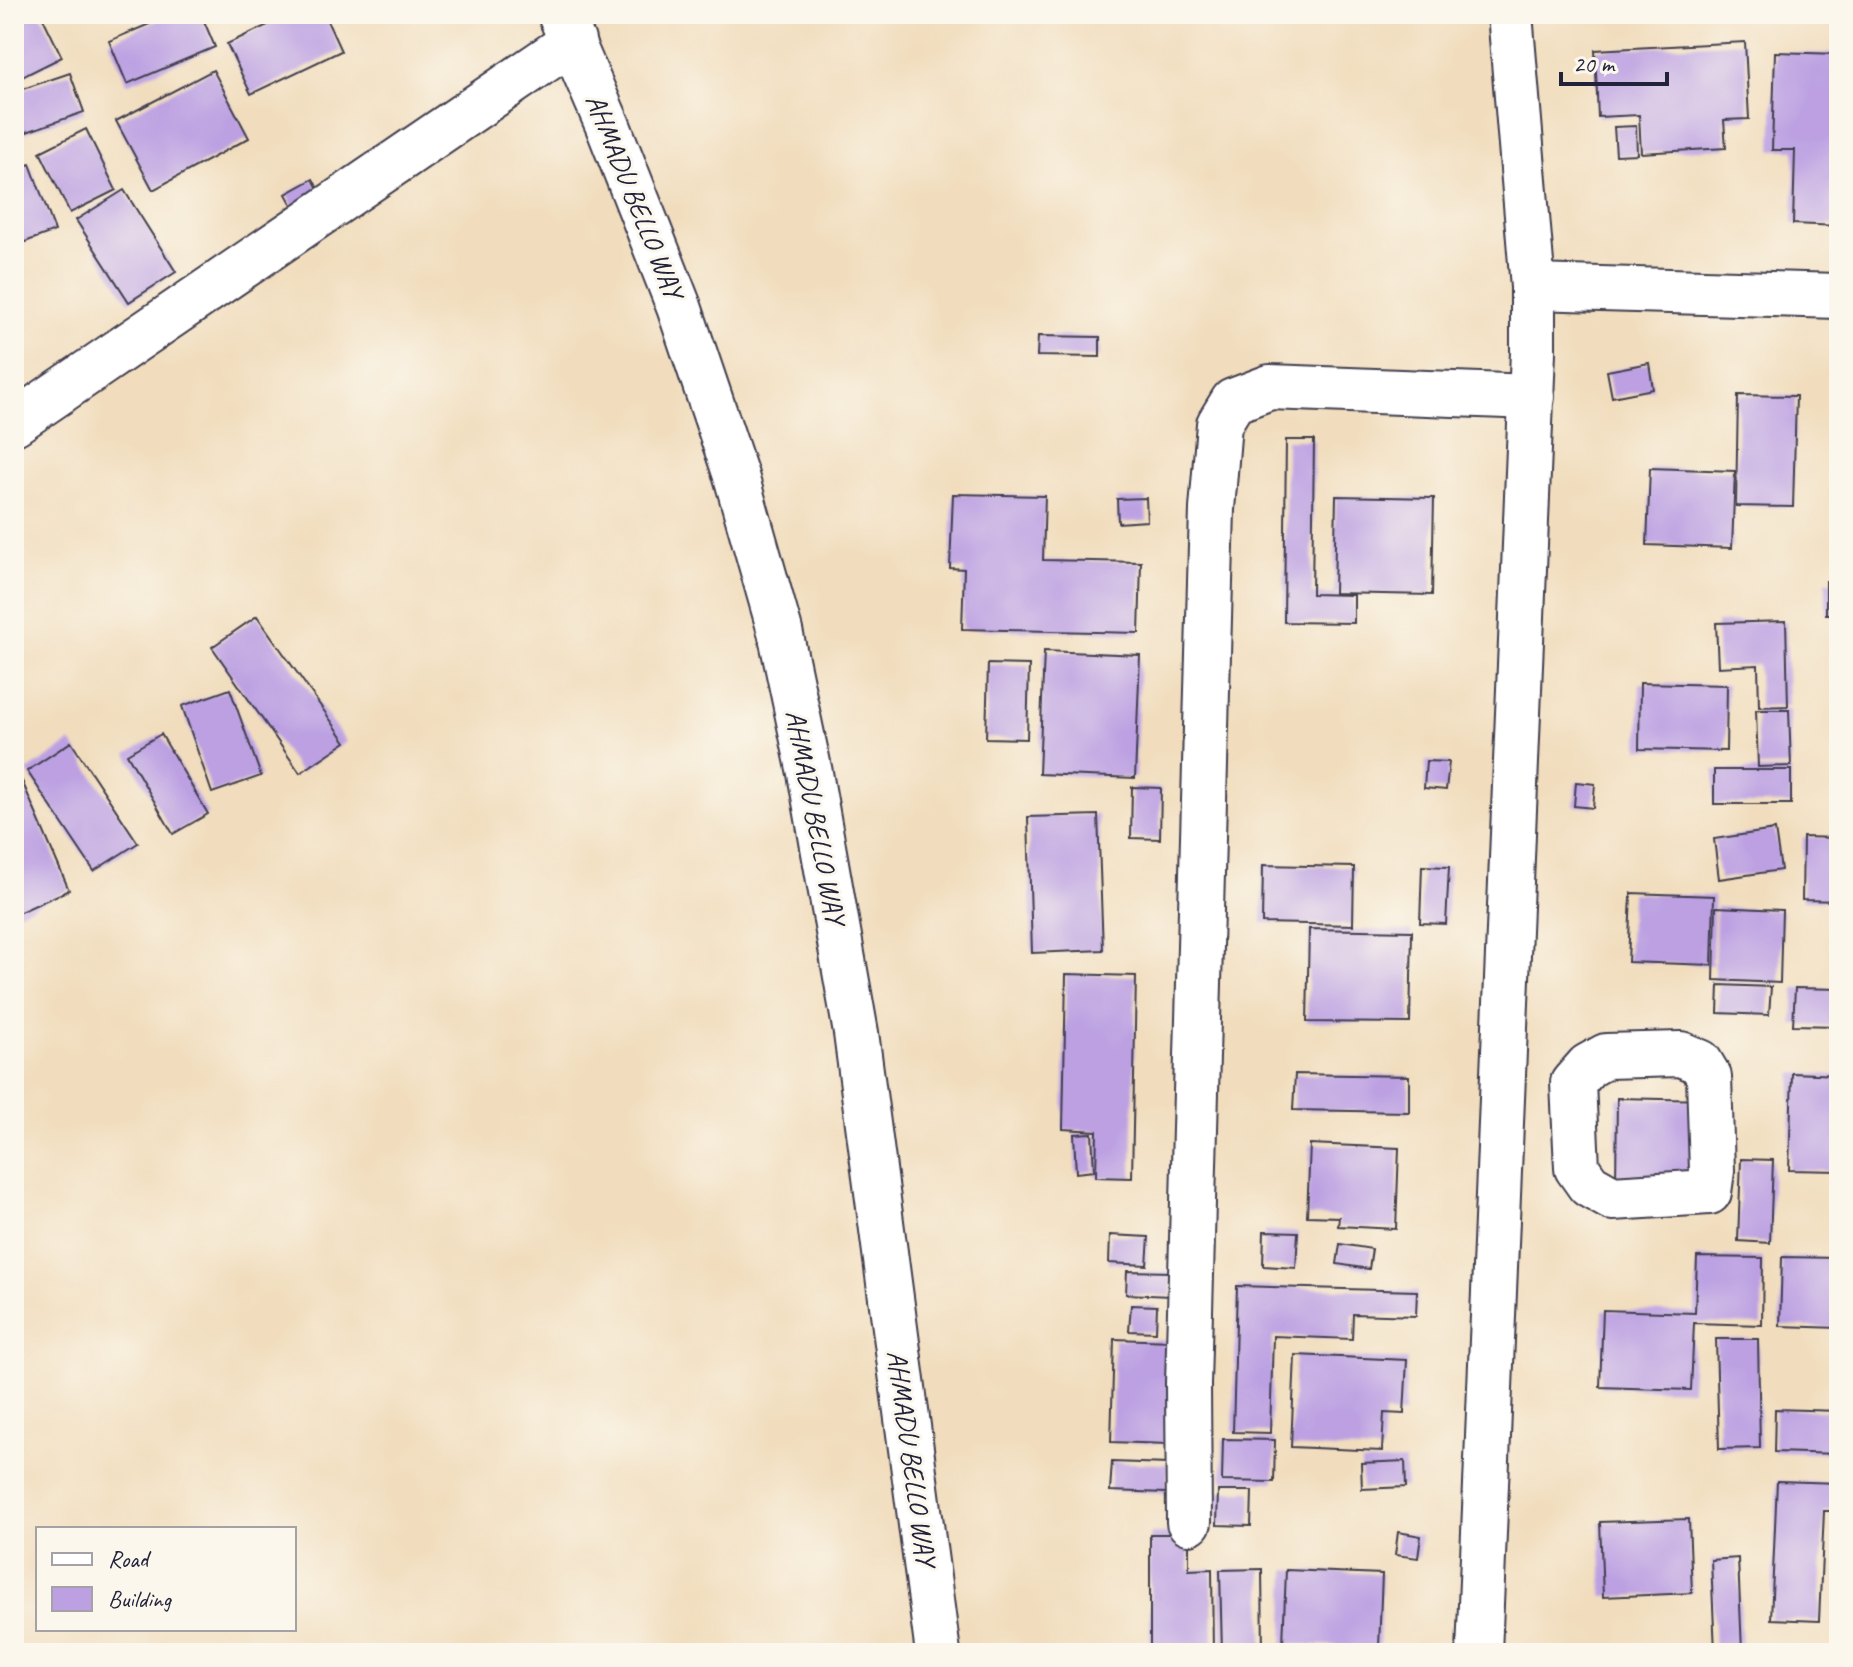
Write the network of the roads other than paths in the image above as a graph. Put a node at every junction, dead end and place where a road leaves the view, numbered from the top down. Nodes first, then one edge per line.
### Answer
1 (1510, 14) edge
2 (566, 27) edge
3 (1533, 287) junction
4 (1839, 296) edge
5 (1532, 397) junction
6 (14, 423) edge
7 (1504, 1079) junction
8 (1573, 1083) dead end
9 (1189, 1522) dead end
10 (938, 1653) edge
11 (1479, 1653) edge

1 - 3 street
2 - 6 street
2 - 10 street, AHMADU BELLO WAY
3 - 4 street
3 - 5 street
5 - 7 street
5 - 9 street
7 - 8 street
7 - 11 street

